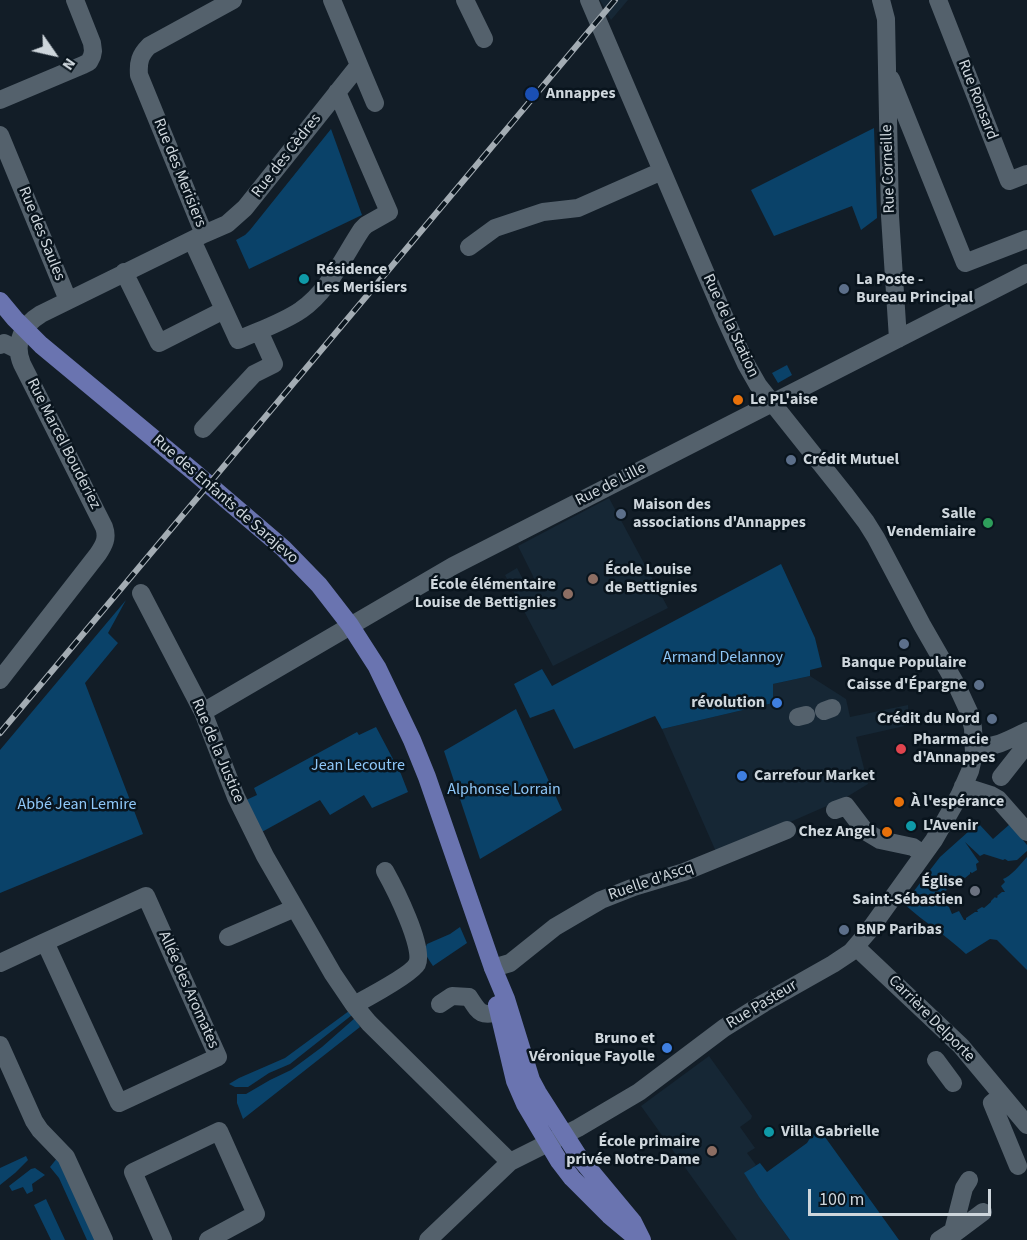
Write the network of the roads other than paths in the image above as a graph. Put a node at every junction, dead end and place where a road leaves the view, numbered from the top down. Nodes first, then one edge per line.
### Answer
1 (75, 0) edge
2 (233, 0) edge
3 (332, 0) edge
4 (465, 0) edge
5 (881, 0) edge
6 (939, 0) edge
7 (592, 7) edge
8 (483, 39) dead end
9 (359, 65) junction
10 (886, 68) junction
11 (337, 92) junction
12 (0, 100) edge
13 (375, 103) dead end
14 (0, 135) edge
15 (662, 171) junction
16 (1027, 174) edge
17 (198, 237) junction
18 (1027, 239) edge
19 (469, 247) dead end
20 (124, 273) junction
21 (1027, 273) edge
22 (0, 300) edge
23 (68, 300) junction
24 (224, 310) junction
25 (25, 329) junction
26 (259, 331) junction
27 (898, 339) junction
28 (0, 345) edge
29 (18, 350) junction
30 (772, 404) junction
31 (203, 429) dead end
32 (141, 593) dead end
33 (0, 680) edge
34 (202, 712) junction
35 (1027, 731) edge
36 (1027, 744) edge
37 (975, 747) junction
38 (1001, 777) dead end
39 (963, 786) junction
40 (835, 810) dead end
41 (787, 830) dead end
42 (1027, 832) edge
43 (927, 850) junction
44 (385, 871) dead end
45 (295, 908) junction
46 (228, 937) dead end
47 (45, 942) junction
48 (856, 946) junction
49 (0, 963) edge
50 (493, 968) junction
51 (440, 1004) dead end
52 (354, 1005) junction
53 (499, 1012) junction
54 (0, 1045) edge
55 (936, 1060) dead end
56 (953, 1083) dead end
57 (1002, 1095) junction
58 (1027, 1125) edge
59 (556, 1139) junction
60 (510, 1162) junction
61 (1018, 1166) dead end
62 (969, 1180) dead end
63 (983, 1212) dead end
64 (952, 1236) edge
65 (104, 1240) edge
66 (164, 1240) edge
67 (208, 1240) edge
68 (428, 1240) edge
69 (640, 1240) edge

1 - 12 street
2 - 17 street, Rue des Merisiers
3 - 9 street
4 - 8 street
5 - 10 street, Rue Corneille
6 - 16 street, Rue Ronsard
7 - 15 street, Rue de la Station
9 - 11 street, Rue des Cèdres
9 - 13 street
10 - 18 street
10 - 27 street, Rue Corneille
11 - 17 street, Rue des Cèdres
11 - 26 street
14 - 23 street, Rue des Saules
15 - 19 street
15 - 30 street, Rue de la Station
17 - 20 street, Rue des Merisiers
17 - 24 street
20 - 23 street, Rue des Merisiers
20 - 24 street
21 - 27 street, Rue de Lille
22 - 25 main road
23 - 25 street, Rue des Merisiers
24 - 26 street
25 - 29 street
25 - 50 main road, Rue des Enfants de Sarajevo
26 - 31 street
27 - 30 street, Rue de Lille
28 - 29 street
29 - 33 street, Rue Marcel Bouderiez
30 - 34 street, Rue de Lille
30 - 37 street, Rue de la Station
32 - 34 street, Rue de la Justice
34 - 45 street, Rue de la Justice
35 - 37 street
36 - 38 street
37 - 39 street, Rue Pasteur
39 - 42 street
39 - 43 street, Rue Pasteur
40 - 43 street
41 - 50 street, Ruelle d'Ascq
43 - 48 street, Rue Pasteur
44 - 52 street
45 - 46 street
45 - 52 street, Rue de la Justice
47 - 47 street, Allée des Aromates
47 - 49 street, Allée des Aromates
48 - 57 street, Carrière Delporte
48 - 59 street, Rue Pasteur
50 - 53 main road, Rue des Enfants de Sarajevo
50 - 59 main road, Rue des Enfants de Sarajevo
51 - 53 street
52 - 60 street, Rue de la Justice
53 - 59 main road, Rue des Enfants de Sarajevo
54 - 65 street
55 - 56 street
57 - 58 street, Carrière Delporte
57 - 61 street
59 - 60 street, Rue Pasteur
59 - 69 main road
60 - 68 street, Rue Pasteur
62 - 64 street
63 - 64 street
66 - 67 street

